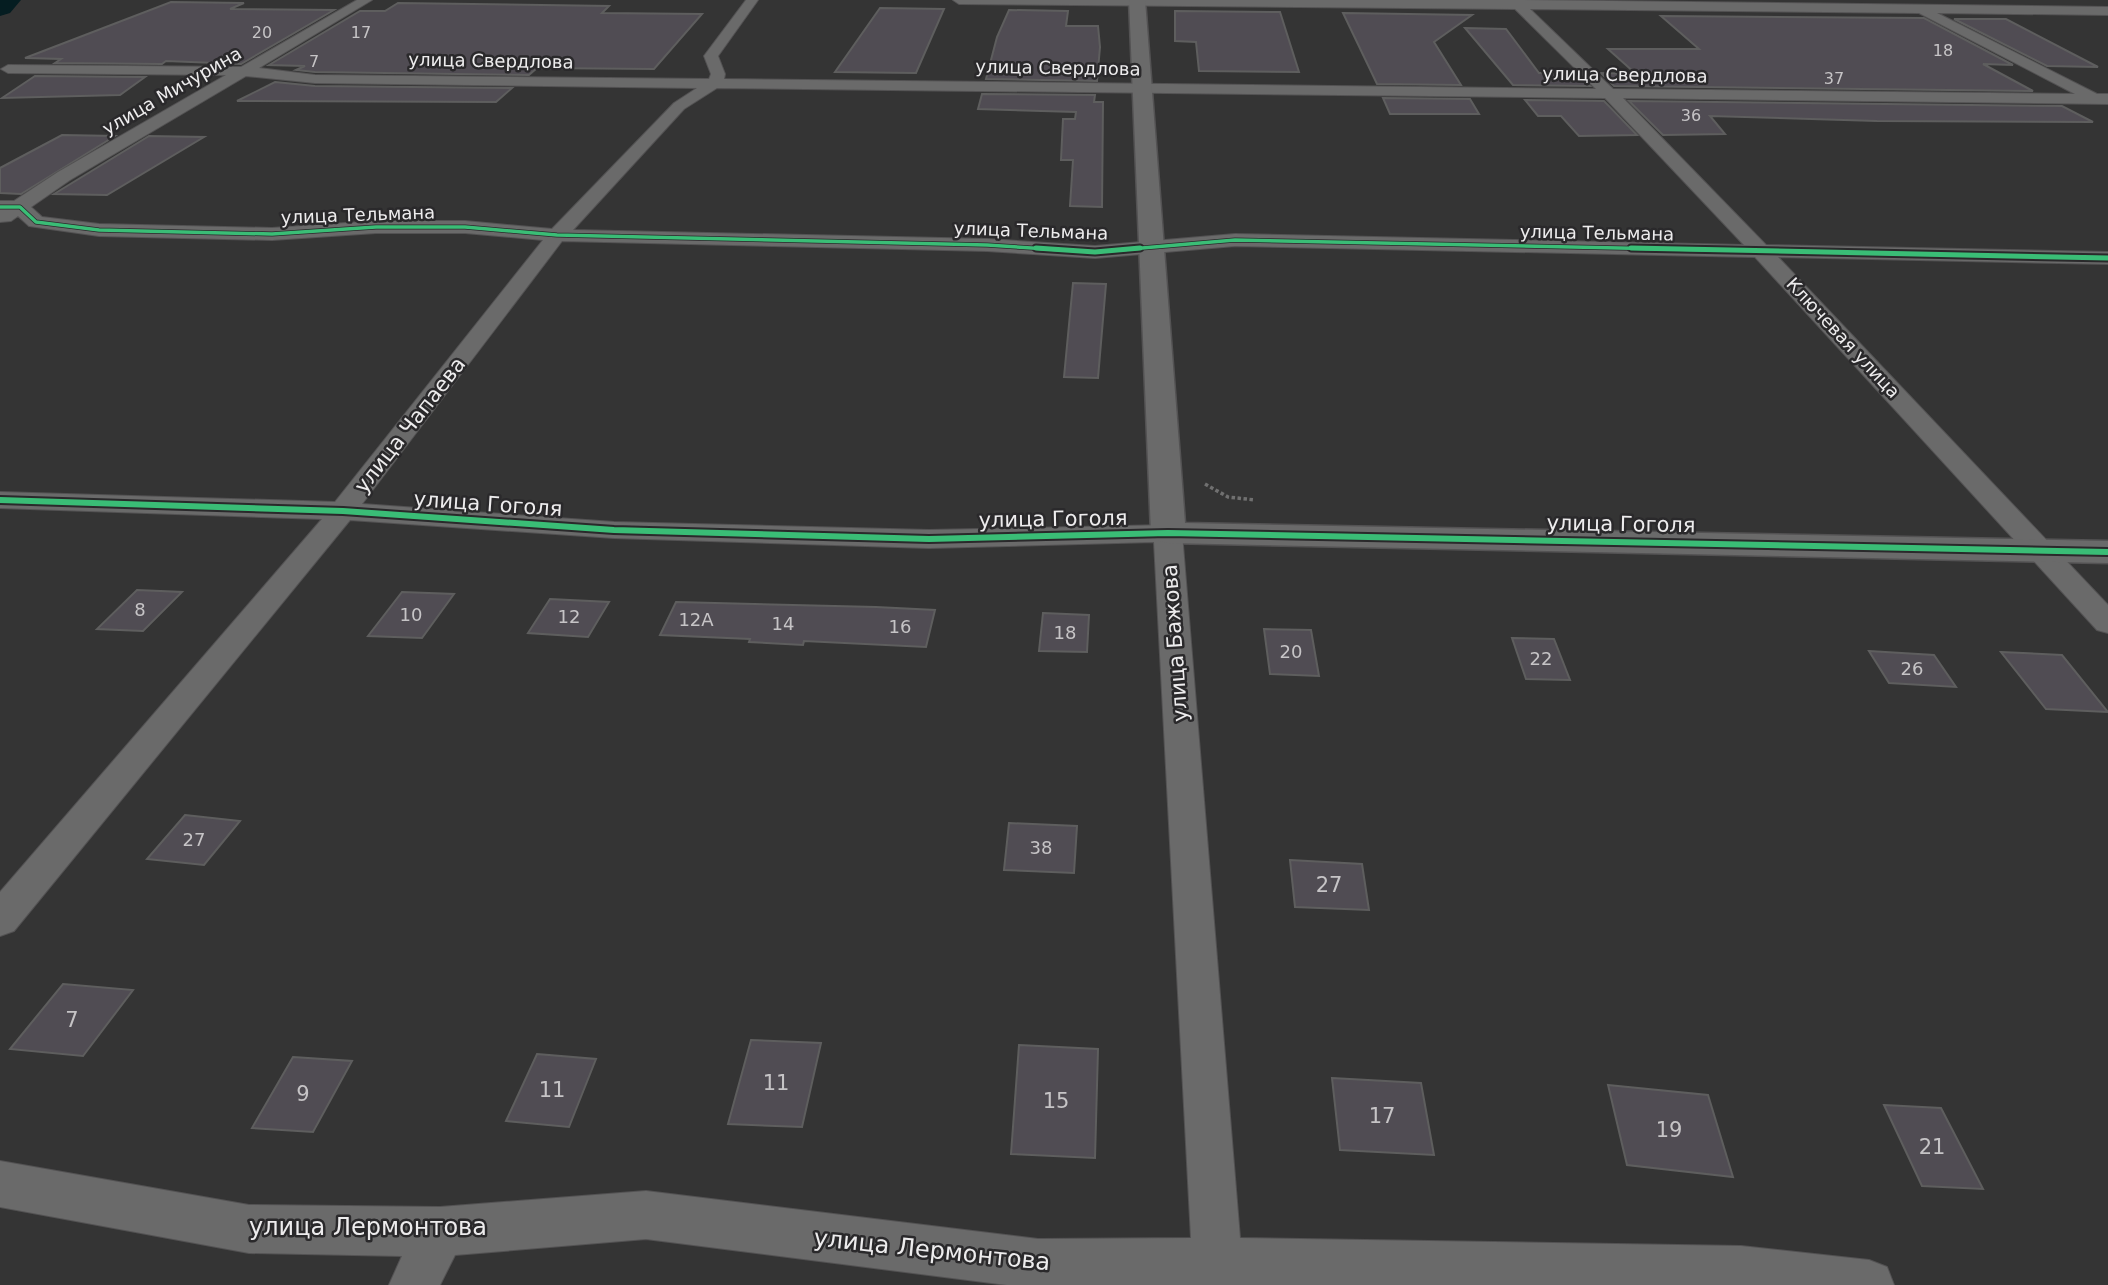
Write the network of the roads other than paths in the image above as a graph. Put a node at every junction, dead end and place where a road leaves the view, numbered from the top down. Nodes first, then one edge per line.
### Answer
1 (366, 0) edge
2 (752, 0) edge
3 (959, 0) edge
4 (1902, 0) edge
5 (1137, 1) edge
6 (1516, 3) edge
7 (1920, 9) junction
8 (2108, 11) edge
9 (8, 69) dead end
10 (243, 71) junction
11 (715, 83) junction
12 (1143, 89) junction
13 (1610, 94) junction
14 (2104, 101) edge
15 (10, 207) edge
16 (0, 219) edge
17 (557, 235) junction
18 (1153, 247) junction
19 (1762, 252) junction
20 (2108, 258) edge
21 (0, 500) edge
22 (343, 511) junction
23 (1168, 533) junction
24 (2038, 550) junction
25 (2108, 552) edge
26 (2108, 623) edge
27 (0, 920) edge
28 (0, 1184) edge
29 (440, 1232) junction
30 (1218, 1274) edge
31 (414, 1285) edge
32 (1869, 1285) edge

1 - 10 street, улица Мичурина
2 - 11 street
3 - 5 street
4 - 7 street
5 - 6 street
5 - 12 street, улица Бажова
6 - 7 street
6 - 13 street, Ключевая улица
7 - 8 street
7 - 14 street
9 - 10 street, улица Свердлова
10 - 11 street, улица Свердлова
10 - 15 street, улица Мичурина
11 - 12 street, улица Свердлова
11 - 17 street, улица Чапаева
12 - 13 street, улица Свердлова
12 - 18 street, улица Бажова
13 - 14 street, улица Свердлова
13 - 19 street, Ключевая улица
15 - 16 street, улица Мичурина
15 - 17 street, улица Тельмана
17 - 18 street, улица Тельмана
17 - 22 street, улица Чапаева
18 - 19 street, улица Тельмана
18 - 23 street, улица Бажова
19 - 20 street, улица Тельмана
19 - 24 street, Ключевая улица
21 - 22 street, улица Гоголя
22 - 23 street, улица Гоголя
22 - 27 street, улица Чапаева
23 - 24 street, улица Гоголя
23 - 30 street, улица Бажова
24 - 25 street, улица Гоголя
24 - 26 street, Ключевая улица
28 - 29 street, улица Лермонтова
29 - 30 street, улица Лермонтова
29 - 31 street
30 - 32 street, улица Лермонтова

